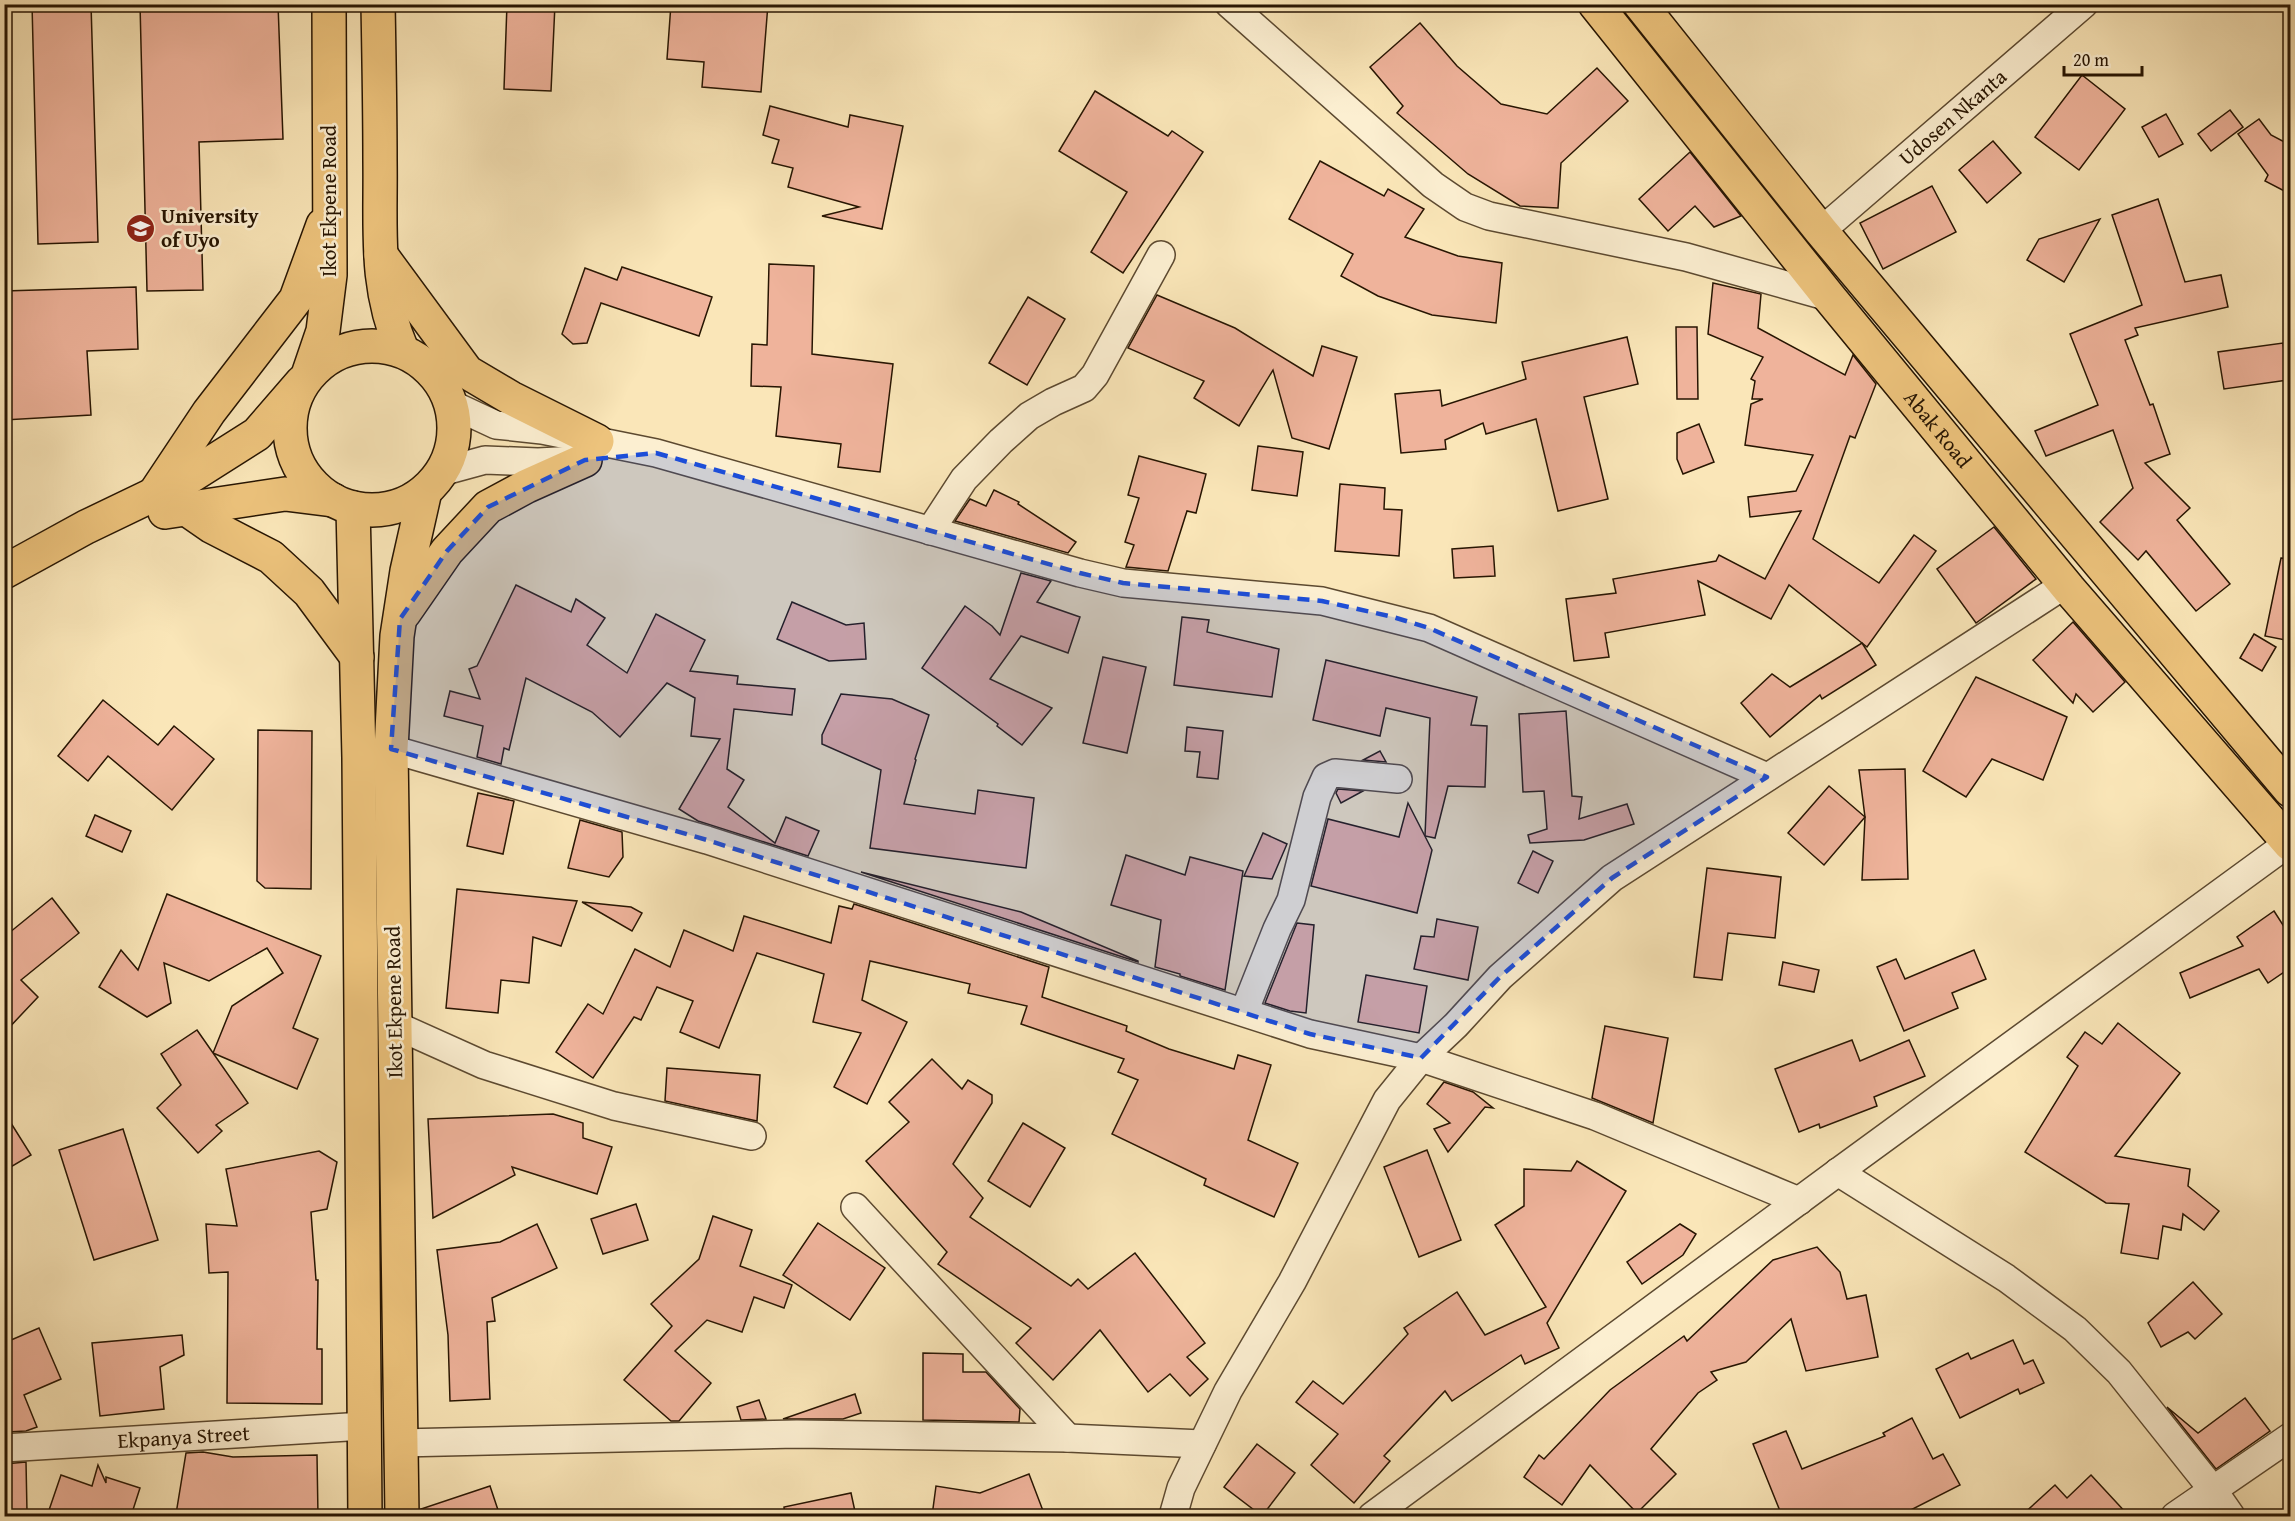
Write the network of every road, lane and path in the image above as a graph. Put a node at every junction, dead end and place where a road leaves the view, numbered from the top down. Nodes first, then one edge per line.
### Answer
1 (329, 4) edge
2 (378, 4) edge
3 (1229, 4) edge
4 (1595, 4) edge
5 (1640, 4) edge
6 (2084, 4) edge
7 (330, 206) junction
8 (1821, 231) junction
9 (380, 254) junction
10 (1161, 255) dead end
11 (1829, 297) junction
12 (402, 350) junction
13 (302, 388) junction
14 (451, 404) junction
15 (591, 451) junction
16 (433, 481) junction
17 (155, 494) junction
18 (343, 504) junction
19 (185, 508) junction
20 (86, 527) junction
21 (930, 531) junction
22 (4, 572) edge
23 (2066, 584) junction
24 (400, 619) junction
25 (357, 657) junction
26 (391, 749) junction
27 (1767, 777) junction
28 (1398, 779) dead end
29 (2290, 790) edge
30 (2290, 843) edge
31 (1244, 1012) junction
32 (394, 1025) junction
33 (1421, 1058) junction
34 (752, 1136) dead end
35 (1838, 1172) junction
36 (1799, 1201) junction
37 (855, 1208) dead end
38 (364, 1426) junction
39 (2290, 1437) edge
40 (1068, 1438) junction
41 (400, 1443) junction
42 (1202, 1444) junction
43 (4, 1448) edge
44 (2213, 1490) junction
45 (365, 1516) edge
46 (402, 1516) edge
47 (1173, 1516) edge
48 (1372, 1516) edge
49 (2175, 1516) edge
50 (2231, 1516) edge

1 - 7 main road, Ikot Ekpene Road
2 - 9 main road
3 - 11 street
4 - 11 main road, Abak Road
5 - 8 main road, Abak Road
6 - 8 street, Udosen Nkanta
7 - 13 main road, Ikot Ekpene Road
7 - 17 main road
8 - 29 main road, Abak Road
9 - 12 main road
9 - 15 main road
10 - 21 street
11 - 23 main road, Abak Road
12 - 13 main road
12 - 14 main road
13 - 17 main road
13 - 18 main road
14 - 15 street
14 - 16 main road
15 - 16 street
15 - 21 street
15 - 24 main road
16 - 18 main road
16 - 24 main road, Ikot Ekpene Road
17 - 20 main road
18 - 19 main road
18 - 25 main road, Ikot Ekpene Road
19 - 20 main road
19 - 25 main road
20 - 22 main road
21 - 27 street
23 - 27 street
23 - 30 main road, Abak Road
24 - 26 main road, Ikot Ekpene Road
25 - 38 main road, Ikot Ekpene Road
26 - 31 street
26 - 32 main road, Ikot Ekpene Road
27 - 33 street
28 - 31 street
30 - 35 street
31 - 33 street
32 - 34 street
32 - 41 main road, Ikot Ekpene Road
33 - 36 street
33 - 42 street
35 - 36 street
35 - 44 street
36 - 48 street
37 - 40 street
38 - 43 street, Ekpanya Street
38 - 45 main road, Ikot Ekpene Road
39 - 44 street
40 - 41 street
40 - 42 street
41 - 46 main road, Ikot Ekpene Road
42 - 47 street
44 - 49 street
44 - 50 street

